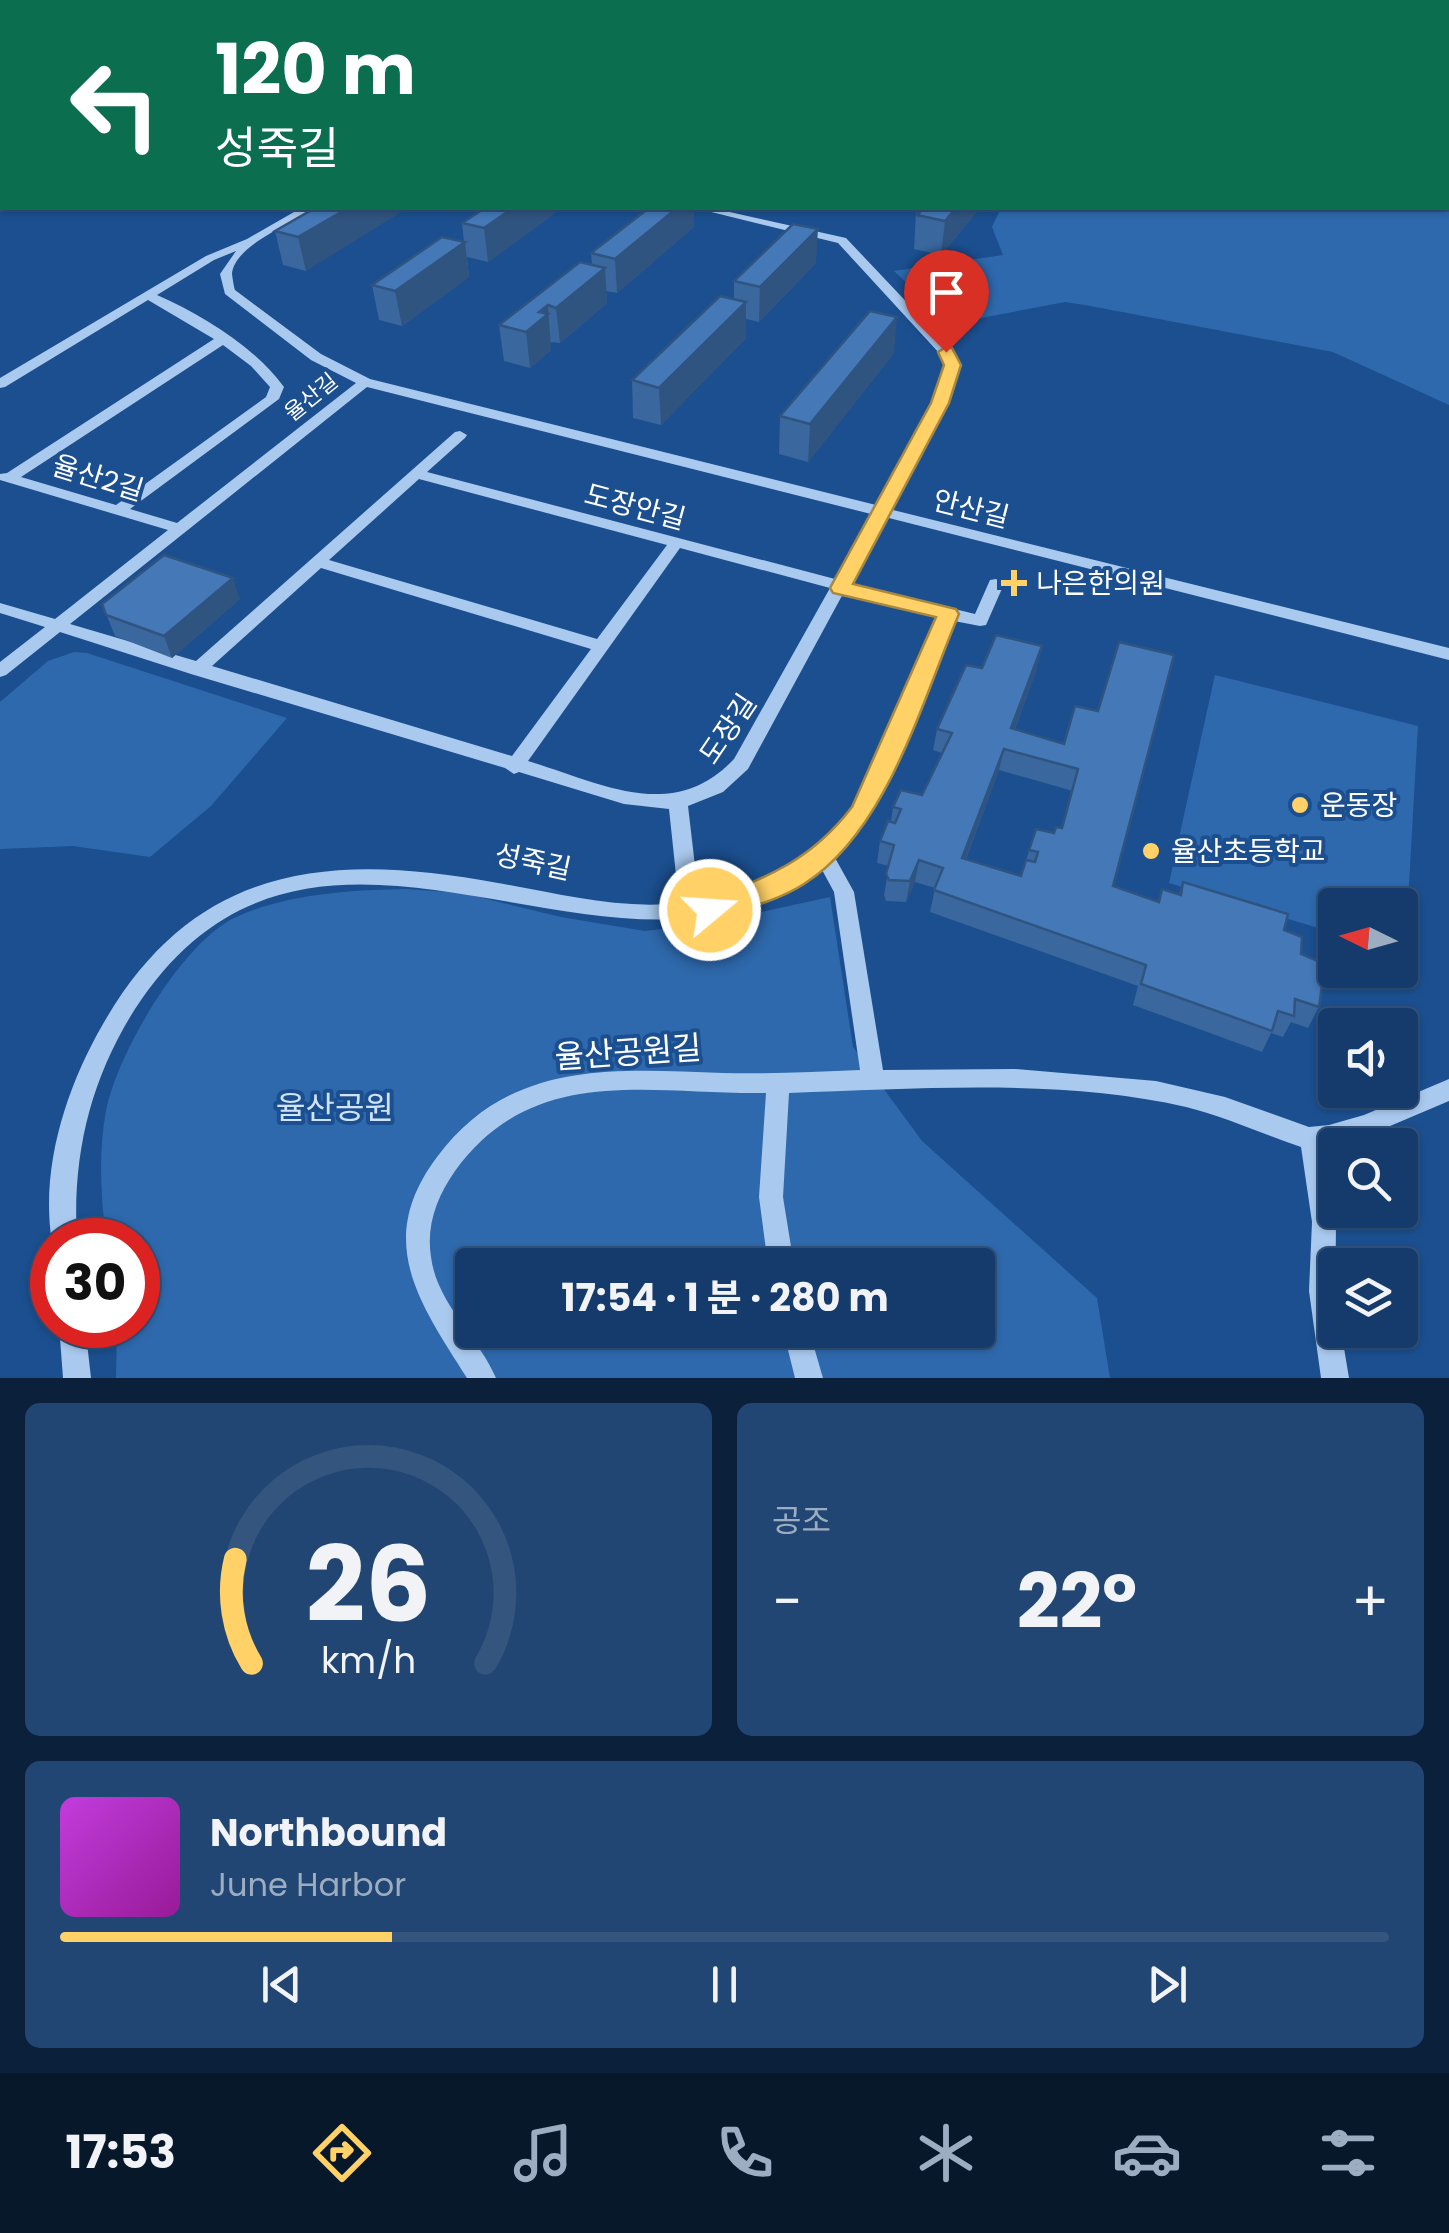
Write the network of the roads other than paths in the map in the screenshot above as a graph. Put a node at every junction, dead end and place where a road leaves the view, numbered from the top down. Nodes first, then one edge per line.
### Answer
1 (304, 210) edge
2 (709, 210) edge
3 (252, 240) junction
4 (148, 295) junction
5 (221, 340) junction
6 (365, 382) junction
7 (0, 384) edge
8 (460, 434) dead end
9 (417, 474) junction
10 (5, 477) edge
11 (119, 510) junction
12 (881, 512) junction
13 (181, 529) junction
14 (675, 544) junction
15 (318, 562) junction
16 (996, 584) dead end
17 (840, 588) junction
18 (0, 608) edge
19 (948, 614) junction
20 (56, 626) junction
21 (602, 646) junction
22 (1449, 654) edge
23 (0, 670) edge
24 (197, 670) junction
25 (514, 768) junction
26 (678, 802) junction
27 (824, 856) junction
28 (690, 912) junction
29 (873, 1079) junction
30 (778, 1084) junction
31 (1449, 1089) edge
32 (1312, 1139) junction
33 (63, 1218) edge
34 (778, 1248) edge
35 (74, 1348) edge
36 (801, 1348) edge
37 (77, 1378) edge
38 (482, 1378) edge
39 (809, 1378) edge
40 (1335, 1378) edge

1 - 3 street
2 - 12 street, 도장길
3 - 4 street
3 - 6 street, 율산길
4 - 5 street
4 - 7 street
5 - 10 street
5 - 11 street
6 - 12 street, 안산길
6 - 13 street, 율산길
8 - 9 street
9 - 14 street, 도장안길
9 - 15 street
10 - 11 street, 율산2길
11 - 13 street, 율산2길
12 - 17 street, 도장길
12 - 22 street, 안산길
13 - 20 street, 율산길
14 - 17 street, 도장안길
14 - 21 street
15 - 21 street
15 - 24 street
16 - 19 street
17 - 19 street
17 - 26 street, 도장길
18 - 20 street
19 - 27 street, 성죽길
20 - 23 street, 율산길
20 - 24 street, 도장길
21 - 25 street
24 - 25 street, 도장길
25 - 26 street, 도장길
26 - 28 street
27 - 28 street, 성죽길
27 - 29 street
28 - 33 street, 성죽길
29 - 30 street, 율산공원길
29 - 32 street, 율산공원길
30 - 34 street
30 - 38 street, 율산공원길
31 - 32 street
32 - 40 street
35 - 37 street
36 - 39 street

